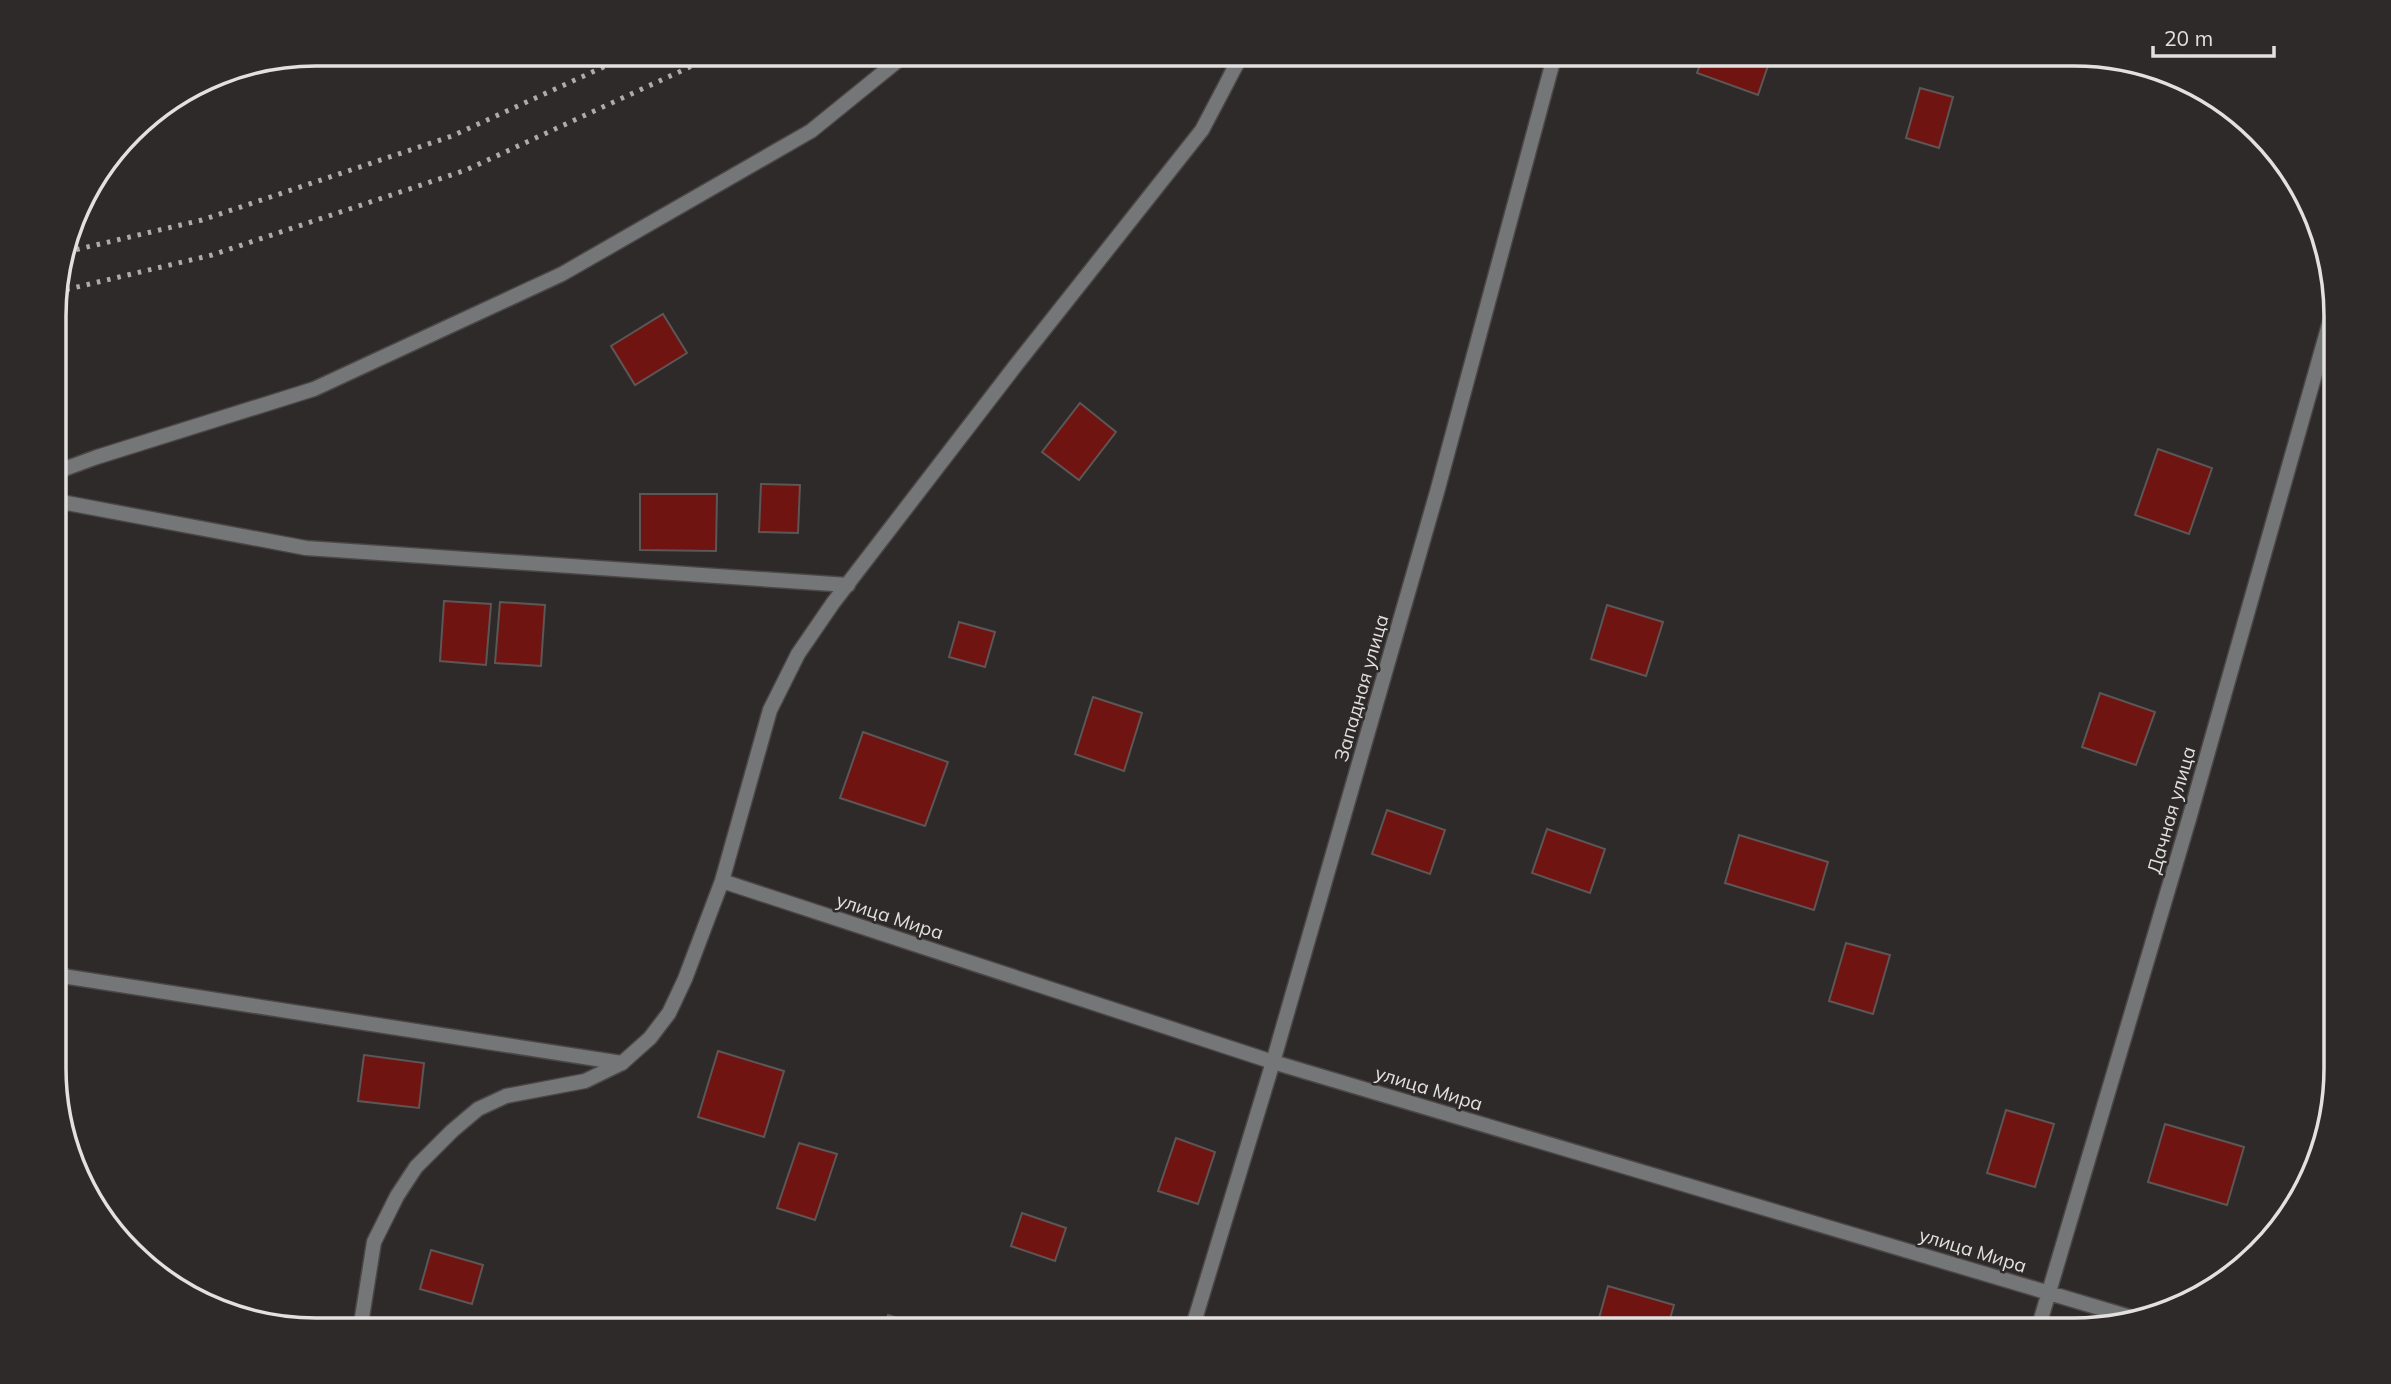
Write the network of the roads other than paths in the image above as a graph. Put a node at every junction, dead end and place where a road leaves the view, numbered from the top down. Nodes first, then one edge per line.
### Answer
1 (891, 66) edge
2 (1236, 66) edge
3 (1552, 66) edge
4 (2324, 342) edge
5 (66, 469) edge
6 (66, 503) edge
7 (848, 585) junction
8 (722, 881) junction
9 (66, 976) edge
10 (1273, 1062) junction
11 (622, 1063) junction
12 (2048, 1293) junction
13 (2118, 1314) edge
14 (362, 1318) edge
15 (1195, 1318) edge
16 (2041, 1318) edge

1 - 5 street
2 - 7 street
3 - 10 street, Западная улица
4 - 12 street, Дачная улица
6 - 7 street
7 - 8 street
8 - 10 street, улица Мира
8 - 11 street
9 - 11 street
10 - 12 street, улица Мира
10 - 15 street, Западная улица
11 - 14 street
12 - 13 street, улица Мира
12 - 16 street, Дачная улица

